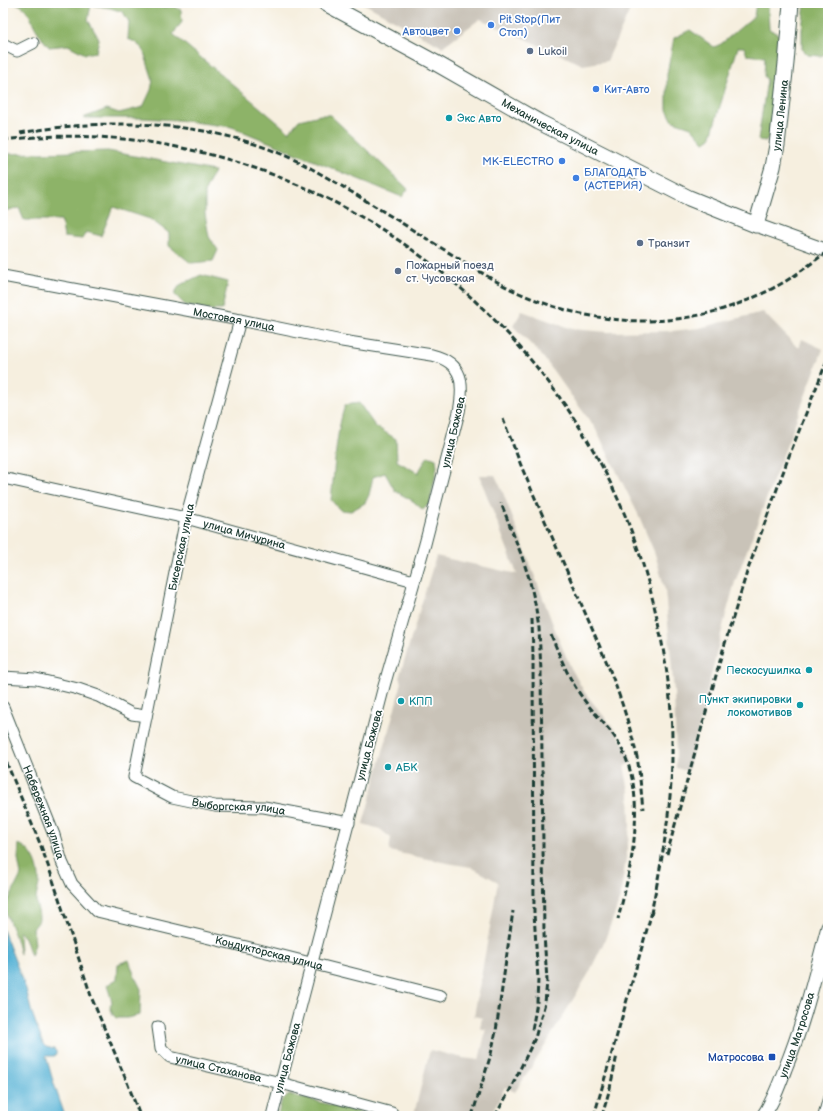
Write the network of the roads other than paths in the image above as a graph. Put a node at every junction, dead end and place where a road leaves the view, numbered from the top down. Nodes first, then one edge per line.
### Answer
1 (325, 3) edge
2 (791, 3) edge
3 (32, 43) dead end
4 (3, 44) edge
5 (756, 225) junction
6 (828, 251) edge
7 (3, 276) edge
8 (240, 320) junction
9 (459, 374) joint
10 (3, 478) edge
11 (186, 518) junction
12 (414, 581) junction
13 (3, 677) edge
14 (3, 707) edge
15 (146, 716) junction
16 (134, 777) joint
17 (348, 823) junction
18 (97, 911) joint
19 (828, 928) edge
20 (312, 963) junction
21 (441, 996) dead end
22 (158, 1027) dead end
23 (281, 1083) junction
24 (828, 1101) edge
25 (392, 1113) dead end
26 (272, 1116) edge
27 (763, 1116) edge
28 (824, 1116) edge

1 - 5 main road, Механическая улица
2 - 5 main road, улица Ленина
3 - 4 street
5 - 6 street, Механическая улица
7 - 8 street, Мостовая улица
8 - 9 street, Мостовая улица
8 - 11 street, Бисерская улица
9 - 12 street, улица Бажова
10 - 11 street, улица Мичурина
11 - 12 street, улица Мичурина
11 - 15 street, Бисерская улица
12 - 17 street, улица Бажова
13 - 15 street
14 - 18 street, Набережная улица
15 - 16 street, Бисерская улица
16 - 17 street, Выборгская улица
17 - 20 street, улица Бажова
18 - 20 street, Кондукторская улица
19 - 27 street, улица Матросова
20 - 21 street, Кондукторская улица
20 - 23 street, улица Бажова
22 - 23 street, улица Стаханова
23 - 25 street, улица Стаханова
23 - 26 street, улица Бажова
24 - 28 street

